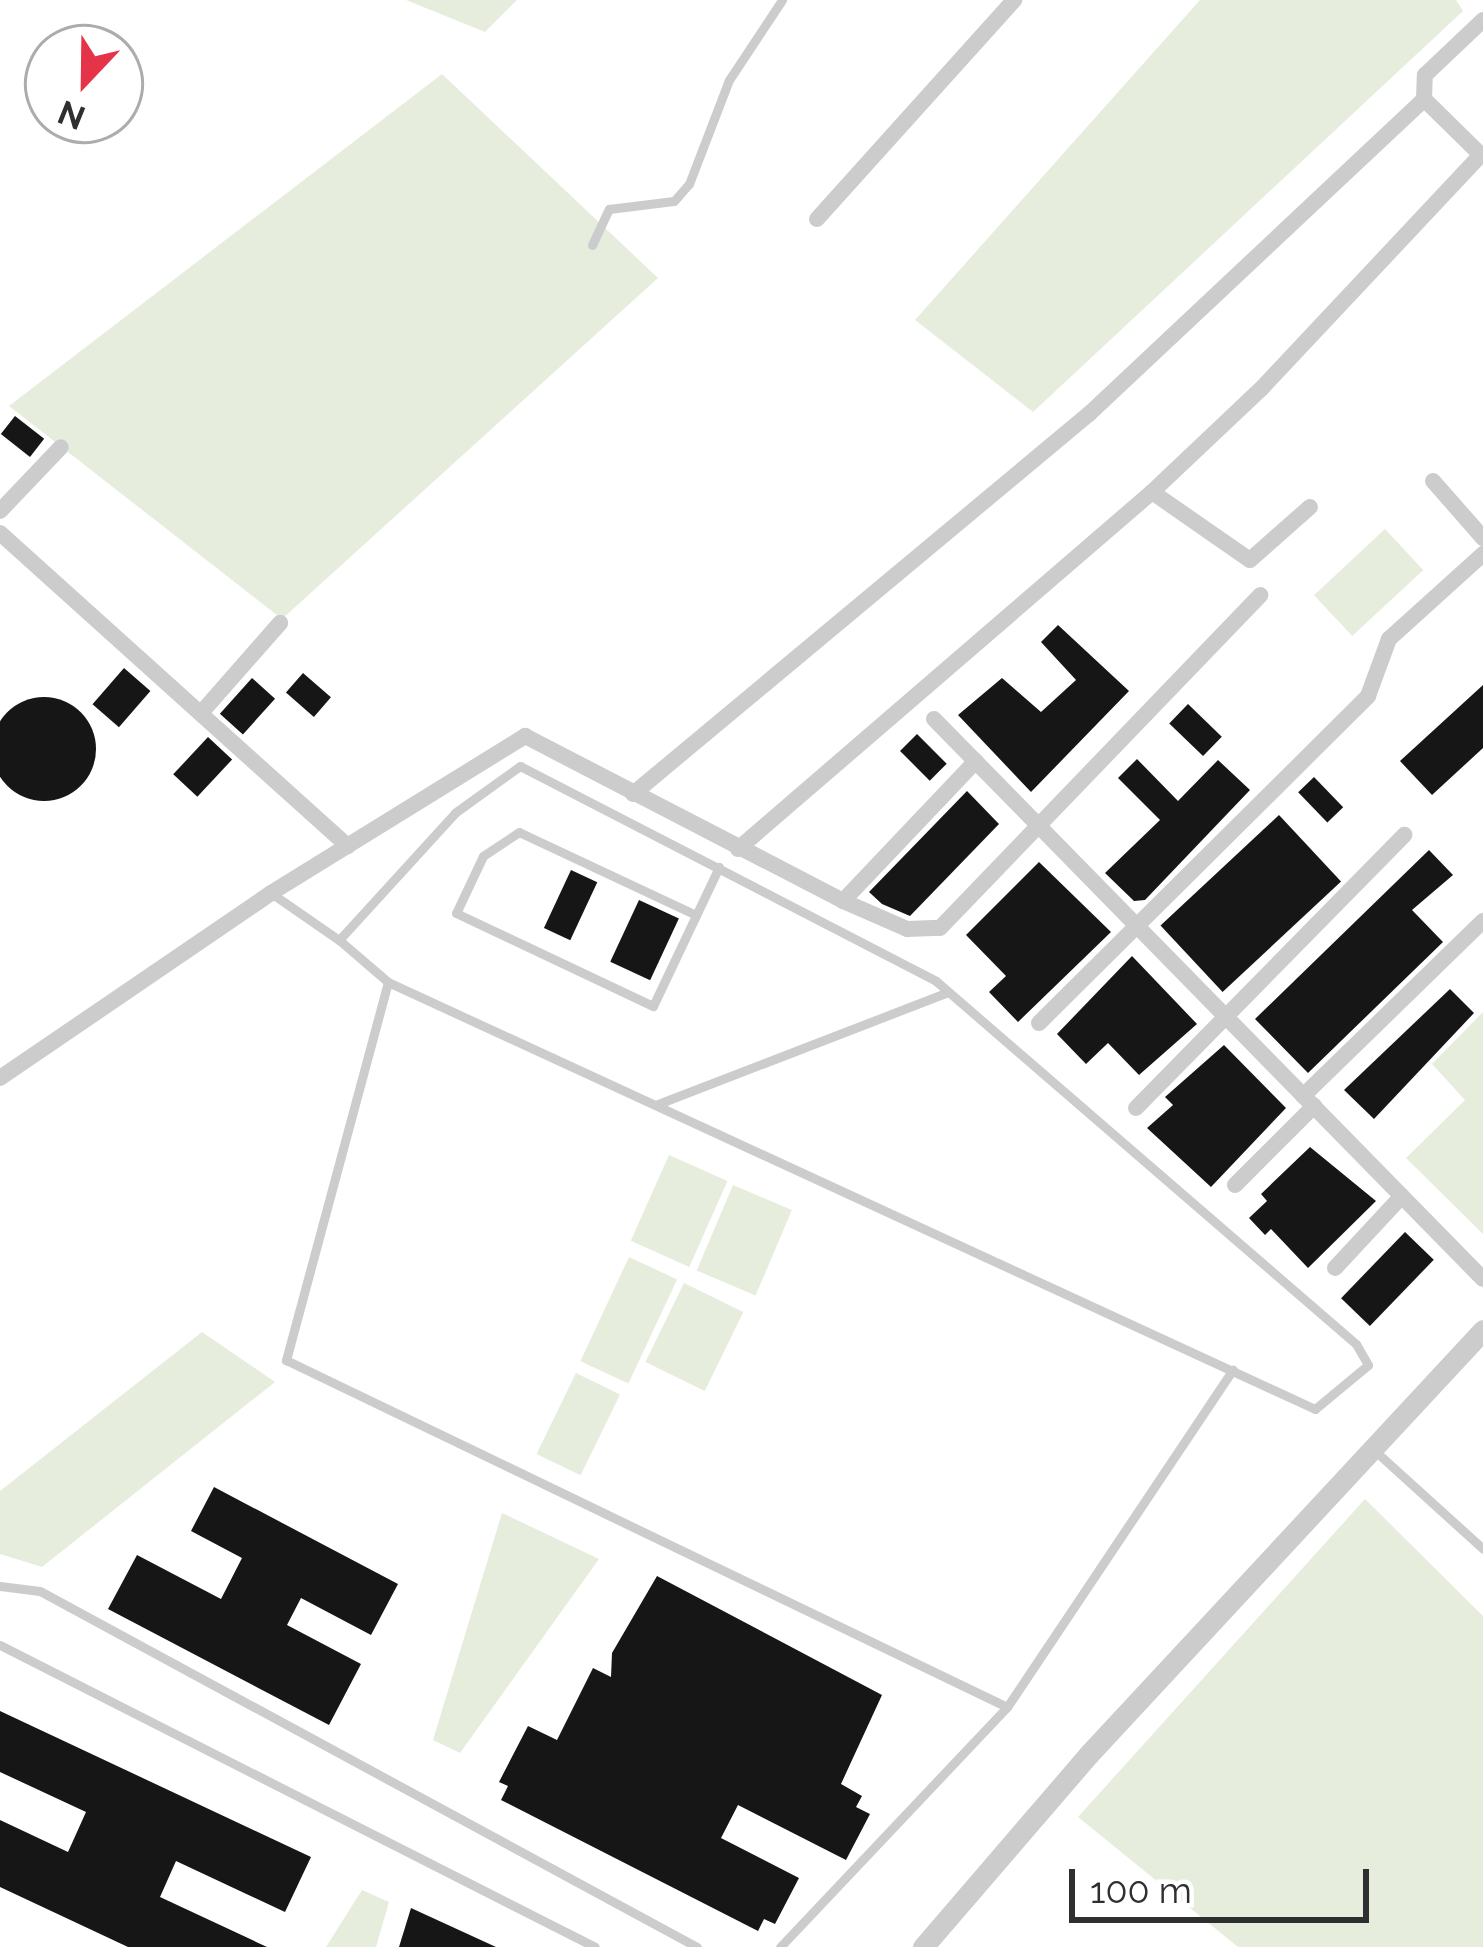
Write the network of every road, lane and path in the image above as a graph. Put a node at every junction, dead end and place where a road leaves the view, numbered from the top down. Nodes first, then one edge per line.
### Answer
1 (782, 0) edge
2 (1014, 0) edge
3 (1483, 20) edge
4 (1424, 99) junction
5 (817, 219) dead end
6 (592, 245) dead end
7 (61, 447) dead end
8 (1433, 481) dead end
9 (1152, 492) junction
10 (1310, 507) dead end
11 (0, 511) edge
12 (0, 532) edge
13 (1483, 538) edge
14 (1483, 554) edge
15 (1260, 596) dead end
16 (280, 623) dead end
17 (201, 713) junction
18 (934, 718) dead end
19 (976, 761) junction
20 (633, 794) junction
21 (1037, 824) junction
22 (1404, 836) dead end
23 (348, 846) junction
24 (738, 849) junction
25 (719, 867) junction
26 (271, 892) junction
27 (843, 901) junction
28 (696, 915) junction
29 (1483, 921) edge
30 (1137, 926) junction
31 (339, 940) junction
32 (388, 982) junction
33 (948, 992) junction
34 (1226, 1016) junction
35 (1039, 1023) dead end
36 (0, 1078) edge
37 (1309, 1101) junction
38 (658, 1104) junction
39 (1136, 1108) dead end
40 (1235, 1185) dead end
41 (1402, 1196) junction
42 (1335, 1268) dead end
43 (1483, 1279) edge
44 (1483, 1330) edge
45 (1233, 1370) junction
46 (1374, 1450) junction
47 (1483, 1549) edge
48 (0, 1586) edge
49 (0, 1645) edge
50 (1007, 1708) junction
51 (595, 1947) edge
52 (697, 1947) edge
53 (780, 1947) edge
54 (923, 1947) edge

1 - 6 lane
2 - 5 street
3 - 4 street
4 - 9 street
4 - 20 street
7 - 11 street
8 - 13 street
9 - 10 street
9 - 24 street
12 - 17 street
14 - 30 street
15 - 21 street
16 - 17 street
17 - 23 street
18 - 19 street
19 - 21 street
19 - 27 street
20 - 23 street
20 - 24 street
21 - 27 street
21 - 30 street
22 - 34 street
23 - 26 street
24 - 27 street
25 - 28 lane
25 - 31 lane
25 - 33 lane
26 - 31 lane
26 - 36 street
28 - 28 lane
29 - 37 street
30 - 34 street
30 - 35 street
31 - 32 lane
32 - 38 lane
32 - 50 lane
33 - 38 lane
33 - 45 lane
34 - 37 street
34 - 39 street
37 - 40 street
37 - 41 street
38 - 45 lane
41 - 42 street
41 - 43 street
44 - 46 street
45 - 50 lane
46 - 47 lane
46 - 54 street
48 - 52 lane
49 - 51 lane
50 - 53 lane

